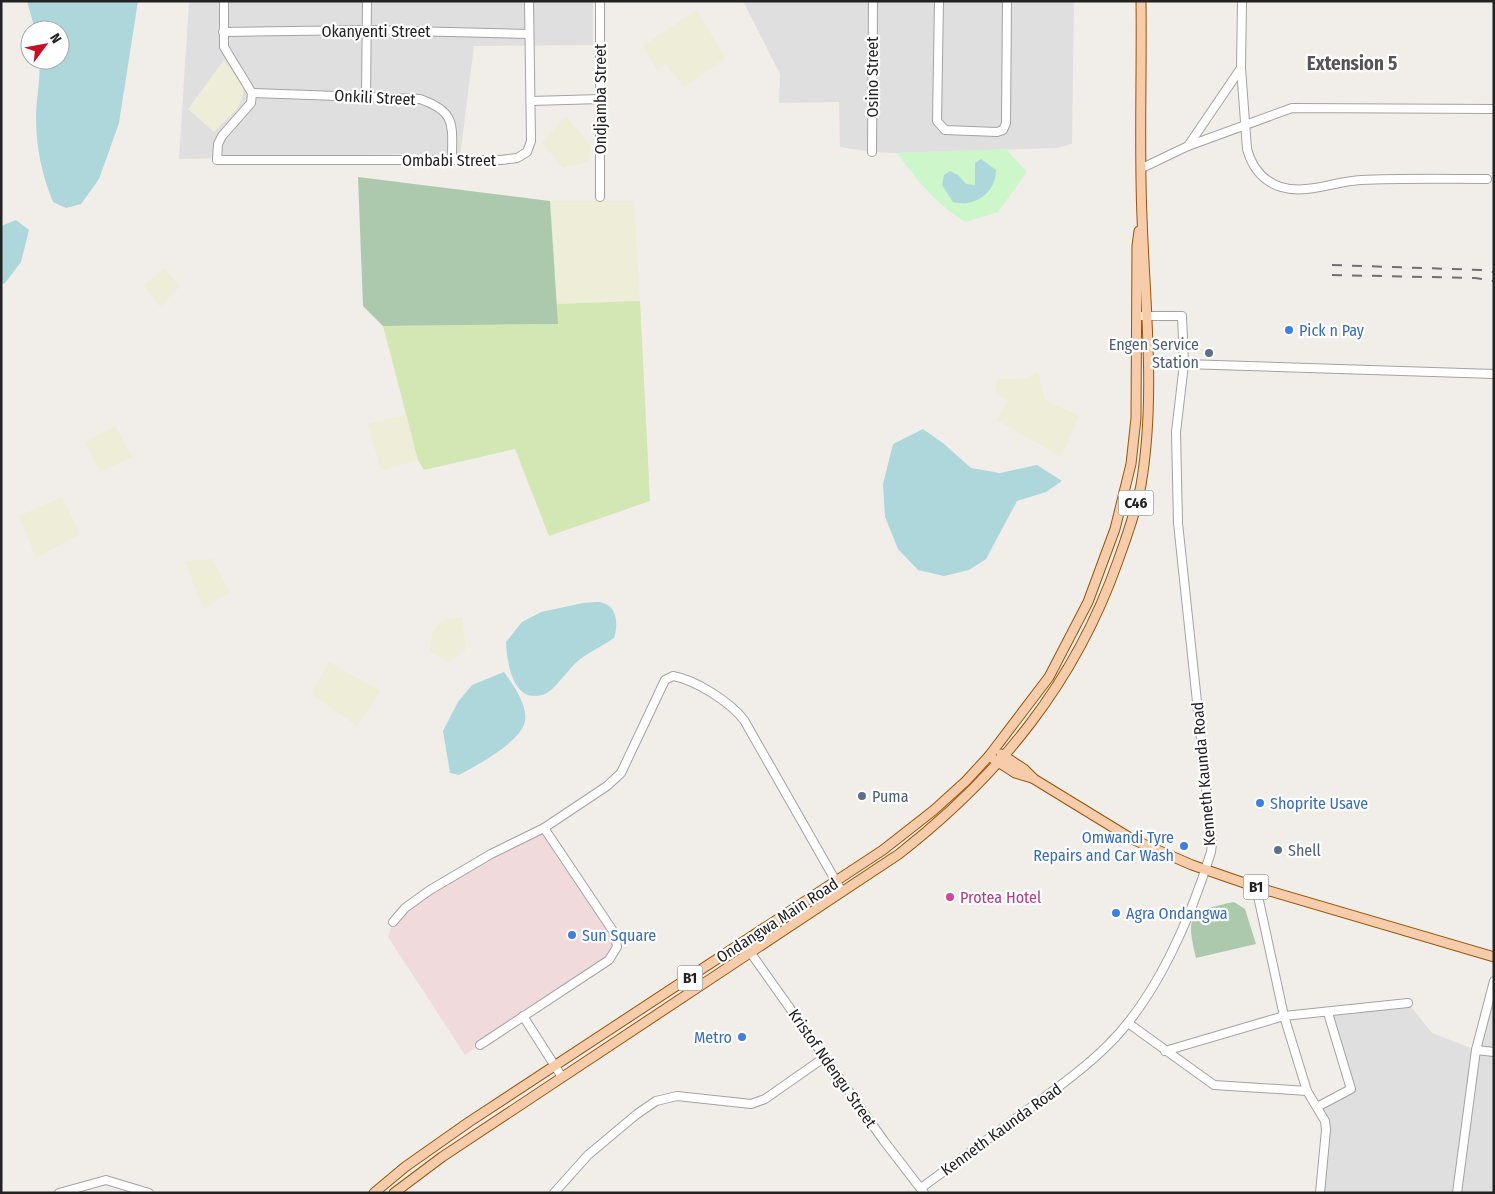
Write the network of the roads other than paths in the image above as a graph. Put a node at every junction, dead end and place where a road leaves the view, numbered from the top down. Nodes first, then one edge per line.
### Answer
1 (224, 1) edge
2 (367, 1) edge
3 (529, 1) edge
4 (600, 1) edge
5 (873, 1) edge
6 (939, 1) edge
7 (1007, 1) edge
8 (1141, 1) edge
9 (1242, 1) edge
10 (367, 30) junction
11 (223, 32) junction
12 (529, 34) junction
13 (1241, 68) junction
14 (252, 93) junction
15 (366, 96) junction
16 (601, 99) junction
17 (531, 101) junction
18 (1494, 109) edge
19 (1247, 125) junction
20 (1188, 146) junction
21 (872, 152) dead end
22 (452, 160) junction
23 (1142, 168) junction
24 (1488, 179) dead end
25 (600, 197) dead end
26 (1141, 317) junction
27 (1184, 364) junction
28 (1494, 374) edge
29 (991, 753) junction
30 (1002, 760) junction
31 (544, 828) junction
32 (1206, 869) junction
33 (836, 881) junction
34 (1256, 887) junction
35 (842, 892) junction
36 (393, 922) dead end
37 (743, 942) junction
38 (751, 953) junction
39 (1494, 957) edge
40 (1494, 981) edge
41 (1408, 1003) dead end
42 (1328, 1013) junction
43 (523, 1016) junction
44 (1284, 1016) junction
45 (1128, 1023) junction
46 (480, 1044) dead end
47 (1165, 1050) junction
48 (1476, 1050) junction
49 (1494, 1052) edge
50 (825, 1057) junction
51 (554, 1065) junction
52 (562, 1077) junction
53 (1307, 1091) junction
54 (1318, 1107) junction
55 (922, 1190) edge
56 (59, 1193) edge
57 (149, 1193) edge
58 (374, 1193) edge
59 (394, 1193) edge
60 (554, 1193) edge
61 (1320, 1193) edge
62 (1457, 1193) edge

1 - 11 street
2 - 10 street
3 - 12 street, Ombabi Street
4 - 16 street, Ondjamba Street
5 - 21 street, Osino Street
6 - 7 street
8 - 23 main road, C46
9 - 13 street
10 - 11 street, Okanyenti Street
10 - 12 street, Okanyenti Street
10 - 15 street
11 - 14 street
12 - 17 street, Ombabi Street
13 - 19 street
13 - 20 street
14 - 15 street, Onkili Street
14 - 22 street, Ombabi Street
15 - 22 street, Onkili Street
16 - 17 street
16 - 25 street, Ondjamba Street
17 - 22 street, Ombabi Street
18 - 19 street
19 - 20 street
19 - 24 street
20 - 23 street
23 - 26 main road, C46
26 - 27 street, Kenneth Kaunda Road
26 - 29 main road, C46
26 - 30 main road, C46
27 - 28 street
27 - 32 street, Kenneth Kaunda Road
29 - 30 main road, B1
29 - 33 main road, Ondangwa Main Road / B1
30 - 32 main road, B1
30 - 35 main road, Ondangwa Main Road / B1
31 - 33 street
31 - 36 street
31 - 43 street
32 - 34 main road, B1
32 - 45 street, Kenneth Kaunda Road
33 - 35 street
33 - 37 main road, Ondangwa Main Road / B1
34 - 39 main road, B1
34 - 44 street
35 - 38 main road, Ondangwa Main Road / B1
37 - 38 street, Kristof Ndengu Street
37 - 51 main road, Ondangwa Main Road / B1
38 - 50 street, Kristof Ndengu Street
38 - 52 main road, Ondangwa Main Road / B1
40 - 48 street
41 - 42 street
42 - 44 street
42 - 54 street
43 - 46 street
43 - 51 street
44 - 47 street
44 - 53 street
45 - 47 street
45 - 55 street, Kenneth Kaunda Road
47 - 53 street
48 - 49 street
48 - 62 street
50 - 55 street, Kristof Ndengu Street
50 - 60 street
51 - 52 street
51 - 58 main road, Ondangwa Main Road / B1
52 - 59 main road, Ondangwa Main Road / B1
53 - 54 street
54 - 61 street
56 - 57 street

